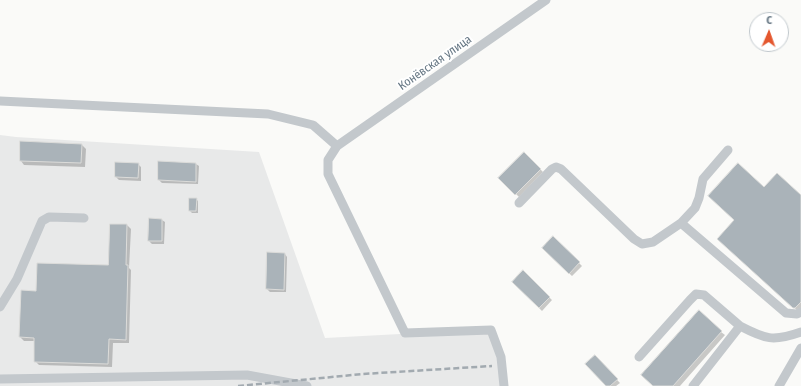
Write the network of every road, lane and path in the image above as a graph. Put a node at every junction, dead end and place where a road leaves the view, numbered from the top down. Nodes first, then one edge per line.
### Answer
1 (546, 0) edge
2 (0, 101) edge
3 (337, 146) junction
4 (728, 150) dead end
5 (519, 203) dead end
6 (84, 218) dead end
7 (681, 224) junction
8 (0, 307) edge
9 (801, 312) edge
10 (740, 326) junction
11 (801, 332) edge
12 (801, 348) edge
13 (639, 357) dead end
14 (0, 379) edge
15 (307, 386) edge
16 (504, 386) edge
17 (693, 386) edge
18 (779, 386) edge

1 - 3 lane, Конёвская улица
2 - 3 lane
3 - 16 lane
4 - 7 lane
5 - 7 lane
6 - 8 lane
7 - 9 lane
10 - 11 lane
10 - 13 lane
10 - 17 lane
12 - 18 lane
14 - 15 lane

